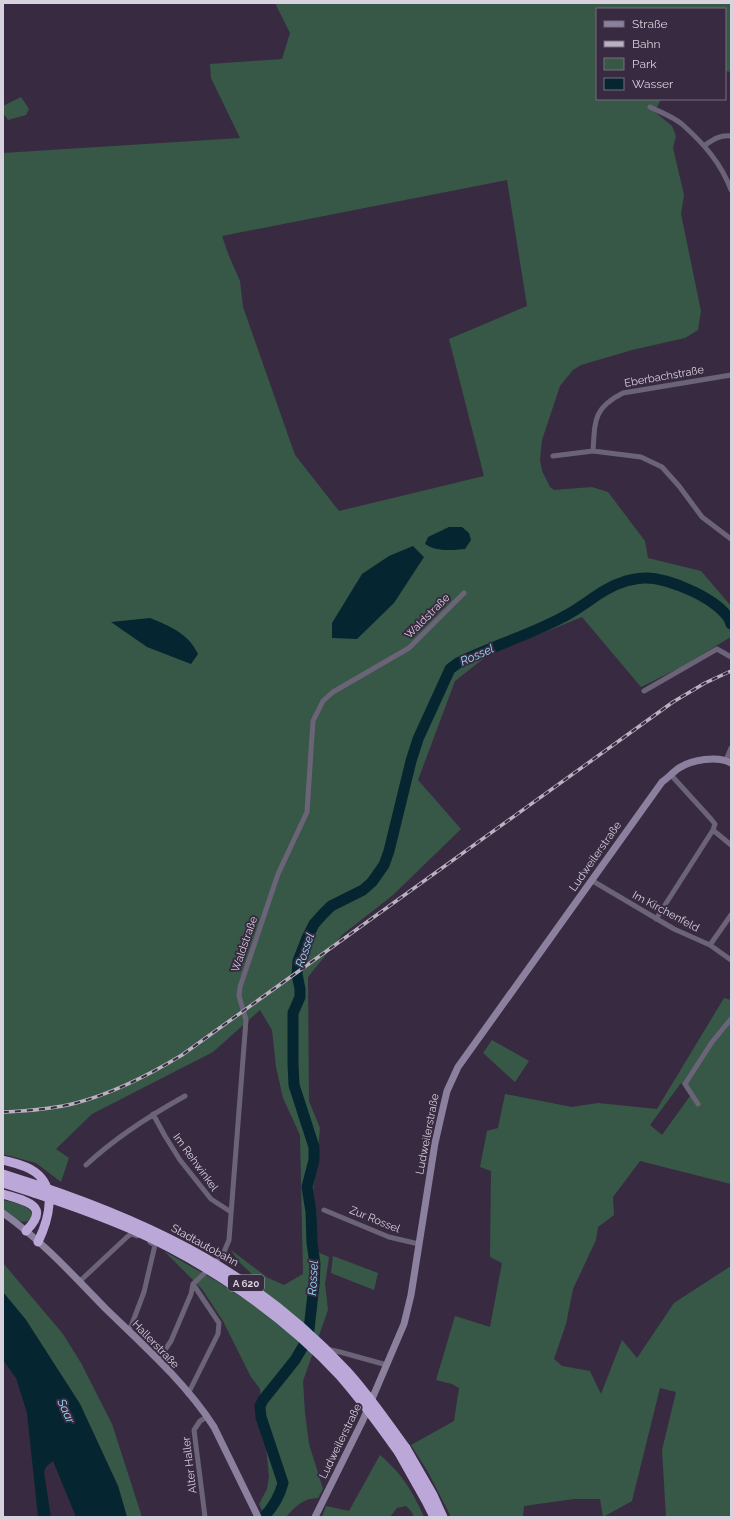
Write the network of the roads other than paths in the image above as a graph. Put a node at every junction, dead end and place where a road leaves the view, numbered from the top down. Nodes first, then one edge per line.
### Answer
1 (650, 107) dead end
2 (731, 136) edge
3 (705, 145) junction
4 (731, 190) edge
5 (731, 375) edge
6 (593, 451) junction
7 (553, 456) dead end
8 (731, 539) edge
9 (464, 593) dead end
10 (731, 657) edge
11 (644, 691) dead end
12 (731, 748) edge
13 (729, 761) edge
14 (671, 775) junction
15 (713, 830) junction
16 (731, 845) edge
17 (591, 880) junction
18 (731, 915) edge
19 (656, 919) junction
20 (710, 945) junction
21 (731, 960) edge
22 (731, 1019) edge
23 (185, 1096) dead end
24 (698, 1104) dead end
25 (153, 1114) junction
26 (3, 1160) edge
27 (86, 1165) dead end
28 (3, 1174) edge
29 (3, 1182) edge
30 (35, 1189) junction
31 (3, 1194) edge
32 (324, 1210) dead end
33 (231, 1212) junction
34 (3, 1213) edge
35 (26, 1231) junction
36 (38, 1242) junction
37 (419, 1244) junction
38 (79, 1282) junction
39 (193, 1284) junction
40 (128, 1330) junction
41 (317, 1348) dead end
42 (158, 1360) junction
43 (387, 1365) junction
44 (188, 1394) junction
45 (207, 1416) junction
46 (402, 1450) junction
47 (257, 1515) edge
48 (204, 1517) edge
49 (315, 1517) edge
50 (434, 1517) edge
51 (443, 1517) edge

1 - 3 street
2 - 3 street
3 - 4 street
5 - 6 street, Eberbachstraße
6 - 7 street
6 - 8 street
9 - 33 street, Waldstraße
10 - 11 street
12 - 13 street
13 - 14 main road, Ludweilerstraße
14 - 15 street
14 - 17 main road, Ludweilerstraße
15 - 16 street
15 - 19 street
17 - 19 street, Im Kirchenfeld
17 - 37 main road, Ludweilerstraße
18 - 20 street
19 - 20 street, Im Kirchenfeld
20 - 21 street, Im Kirchenfeld
22 - 24 street
23 - 25 street
25 - 27 street
25 - 33 street, Im Rehwinkel
26 - 36 highway
28 - 30 highway, Stadtautobahn / A 620
29 - 30 highway, A 620
30 - 46 highway, Stadtautobahn / A 620, bridge
31 - 35 highway
32 - 37 street, Zur Rossel
33 - 39 street, Waldstraße
34 - 35 main road, Hallerstraße
35 - 36 main road, Hallerstraße
36 - 38 main road, Hallerstraße
37 - 43 main road, Ludweilerstraße
38 - 40 main road, Hallerstraße
38 - 40 street
39 - 42 street, Waldstraße
39 - 44 street
40 - 42 main road, Hallerstraße
41 - 43 street
42 - 44 main road, Hallerstraße
43 - 49 main road, Ludweilerstraße
44 - 45 main road, Hallerstraße
45 - 47 main road, Hallerstraße
45 - 48 street, Alter Haller
46 - 50 highway, A 620
46 - 51 highway, A 620

